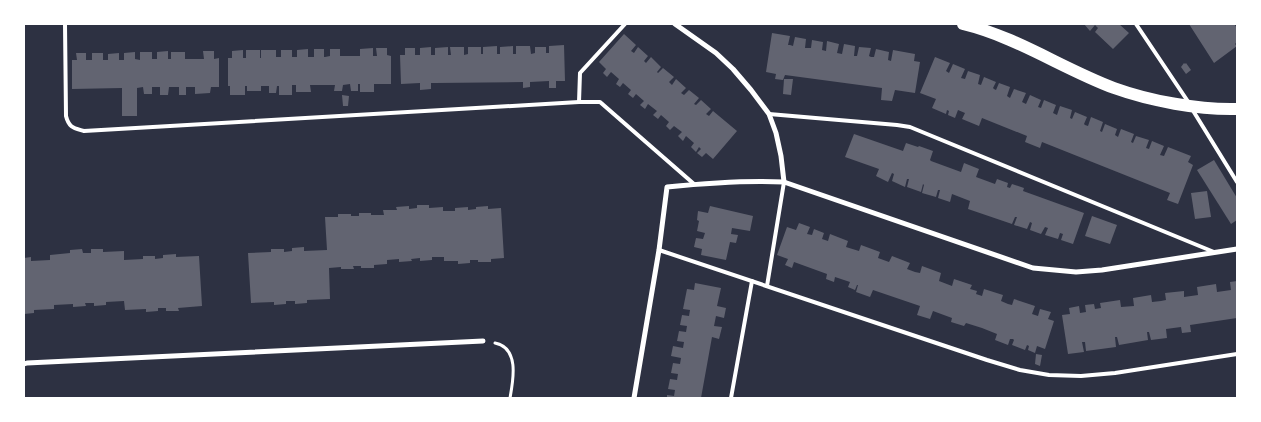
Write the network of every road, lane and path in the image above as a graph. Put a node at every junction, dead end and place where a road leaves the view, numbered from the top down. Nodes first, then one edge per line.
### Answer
1 (65, 24) edge
2 (625, 24) edge
3 (675, 24) edge
4 (963, 24) edge
5 (1136, 24) edge
6 (579, 102) junction
7 (1190, 106) junction
8 (1237, 109) edge
9 (769, 114) junction
10 (784, 182) junction
11 (1237, 182) edge
12 (694, 184) junction
13 (1237, 249) edge
14 (659, 250) junction
15 (1217, 252) junction
16 (752, 281) junction
17 (767, 286) junction
18 (483, 341) joint
19 (1237, 354) edge
20 (24, 364) edge
21 (510, 398) edge
22 (634, 398) edge
23 (731, 398) edge

1 - 6 lane
2 - 6 lane
3 - 9 street
4 - 7 main road
5 - 7 lane
6 - 12 lane
7 - 8 main road
7 - 11 lane
9 - 10 street
9 - 15 lane
10 - 12 street
10 - 15 street
10 - 17 lane
12 - 14 street
13 - 15 street
14 - 16 lane
14 - 22 street
16 - 17 lane
16 - 23 lane
17 - 19 lane
18 - 20 street
18 - 21 path

